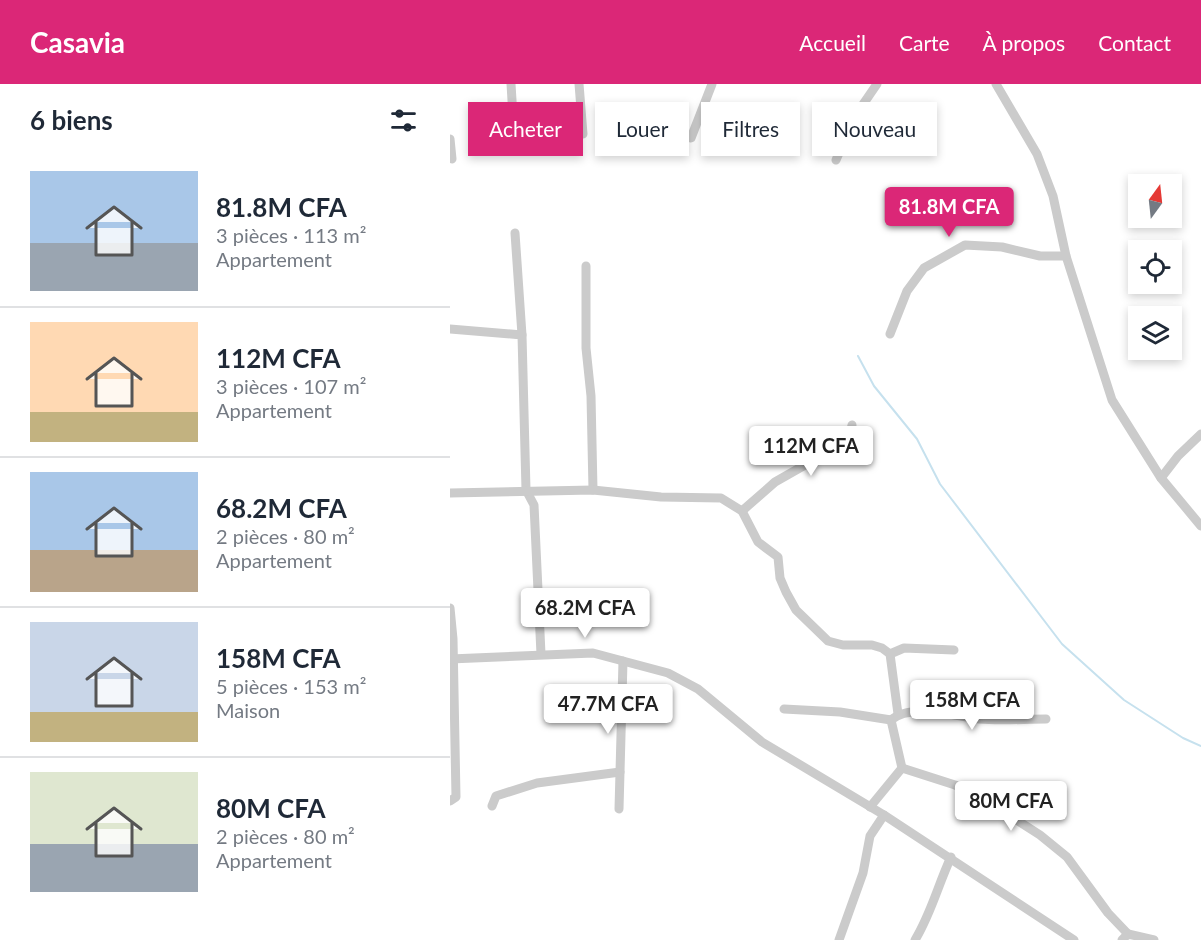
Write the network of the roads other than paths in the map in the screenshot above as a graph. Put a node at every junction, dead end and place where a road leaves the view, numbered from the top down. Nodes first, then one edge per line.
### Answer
1 (511, 84) edge
2 (579, 84) edge
3 (712, 84) edge
4 (877, 84) edge
5 (996, 84) edge
6 (512, 102) edge
7 (580, 102) edge
8 (691, 138) dead end
9 (450, 139) edge
10 (452, 159) dead end
11 (836, 160) dead end
12 (515, 233) dead end
13 (1066, 256) junction
14 (586, 266) dead end
15 (450, 329) edge
16 (890, 334) dead end
17 (522, 335) junction
18 (852, 425) dead end
19 (1201, 434) edge
20 (1161, 478) junction
21 (526, 490) junction
22 (593, 490) junction
23 (450, 493) edge
24 (742, 511) junction
25 (1201, 526) edge
26 (450, 608) edge
27 (954, 650) dead end
28 (541, 654) junction
29 (890, 654) junction
30 (451, 659) edge
31 (623, 662) junction
32 (784, 709) dead end
33 (894, 717) junction
34 (1046, 719) dead end
35 (902, 768) junction
36 (620, 772) junction
37 (450, 801) edge
38 (492, 806) dead end
39 (870, 807) junction
40 (619, 809) dead end
41 (884, 815) junction
42 (951, 857) junction
43 (1125, 937) edge
44 (839, 940) edge
45 (915, 940) edge
46 (1074, 940) edge
47 (1154, 940) edge

1 - 6 street
2 - 7 street
3 - 8 street
4 - 11 street
5 - 13 street
9 - 10 street
12 - 17 street
13 - 16 street
13 - 20 street
14 - 22 street
15 - 17 street
17 - 21 street
18 - 24 street
19 - 20 street
20 - 25 street
21 - 22 street
21 - 23 street
21 - 28 street
22 - 24 street
24 - 29 street
26 - 30 street
27 - 29 street
28 - 30 street
28 - 31 street
29 - 33 street
30 - 37 street
31 - 36 street
31 - 39 street
32 - 33 street
33 - 34 street
33 - 35 street
35 - 39 street
35 - 43 street
36 - 38 street
36 - 40 street
39 - 41 street
41 - 42 street
41 - 44 street
42 - 45 street
42 - 46 street
43 - 47 street

